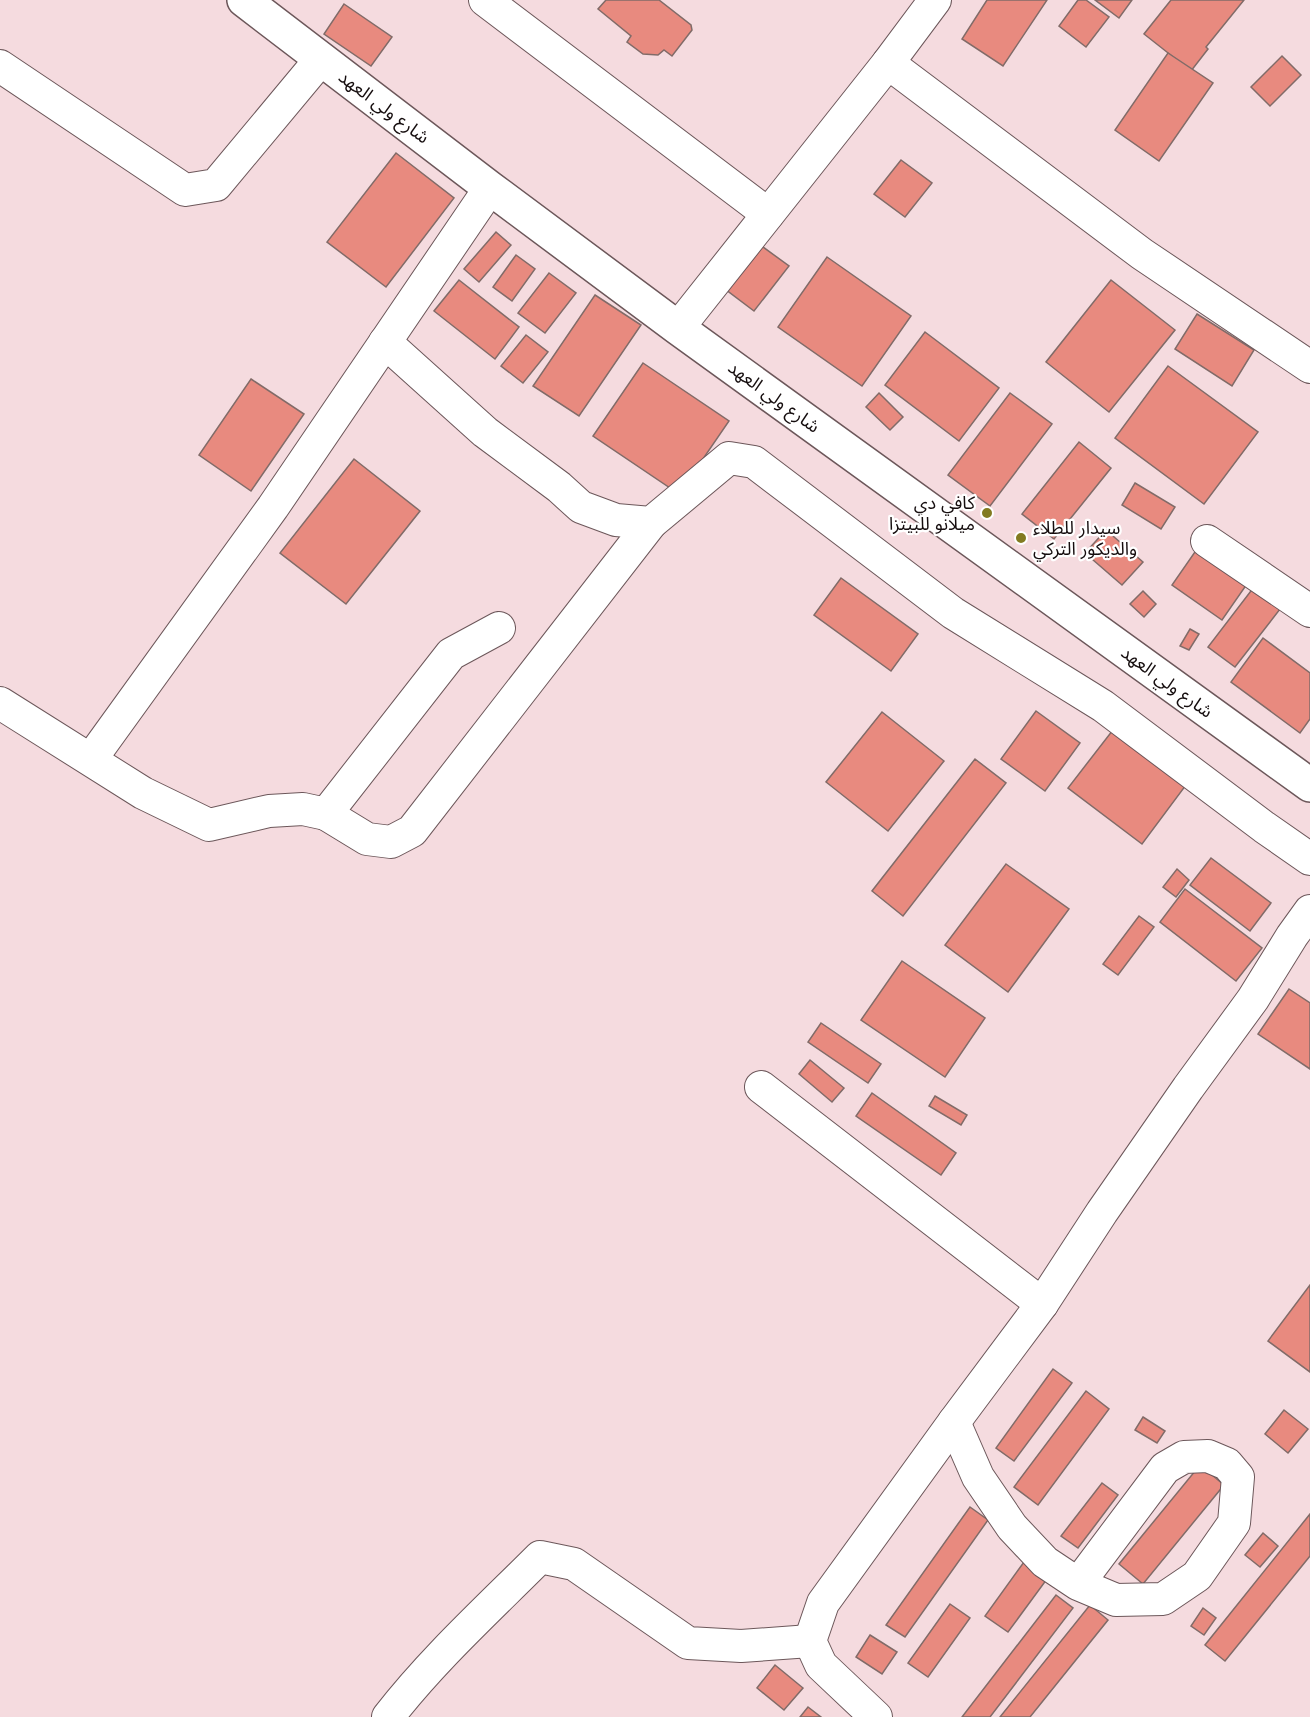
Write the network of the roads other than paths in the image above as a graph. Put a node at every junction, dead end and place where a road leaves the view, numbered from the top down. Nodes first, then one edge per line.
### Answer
1 (244, 0) edge
2 (485, 0) edge
3 (935, 0) edge
4 (321, 59) junction
5 (888, 63) junction
6 (0, 66) edge
7 (490, 188) junction
8 (768, 214) junction
9 (678, 328) junction
10 (385, 342) junction
11 (1310, 367) edge
12 (651, 523) junction
13 (1207, 542) dead end
14 (1310, 611) edge
15 (499, 628) dead end
16 (0, 703) edge
17 (91, 759) junction
18 (1310, 785) edge
19 (326, 814) junction
20 (1310, 859) edge
21 (1310, 911) edge
22 (761, 1087) dead end
23 (1042, 1304) junction
24 (954, 1422) junction
25 (1078, 1584) junction
26 (810, 1641) junction
27 (388, 1717) edge
28 (876, 1717) edge

1 - 4 main road, شارع ولي العهد
2 - 8 street
3 - 5 street
4 - 6 street
4 - 7 main road, شارع ولي العهد
5 - 8 street
5 - 11 street
7 - 9 main road, شارع ولي العهد
7 - 10 street
8 - 9 street
9 - 18 main road, شارع ولي العهد
10 - 12 street
10 - 17 street
12 - 19 street
12 - 20 street
13 - 14 street
15 - 19 street
16 - 17 street
17 - 19 street
21 - 23 street
22 - 23 street
23 - 24 street
24 - 25 street
24 - 26 street
25 - 25 street
26 - 27 street
26 - 28 street

